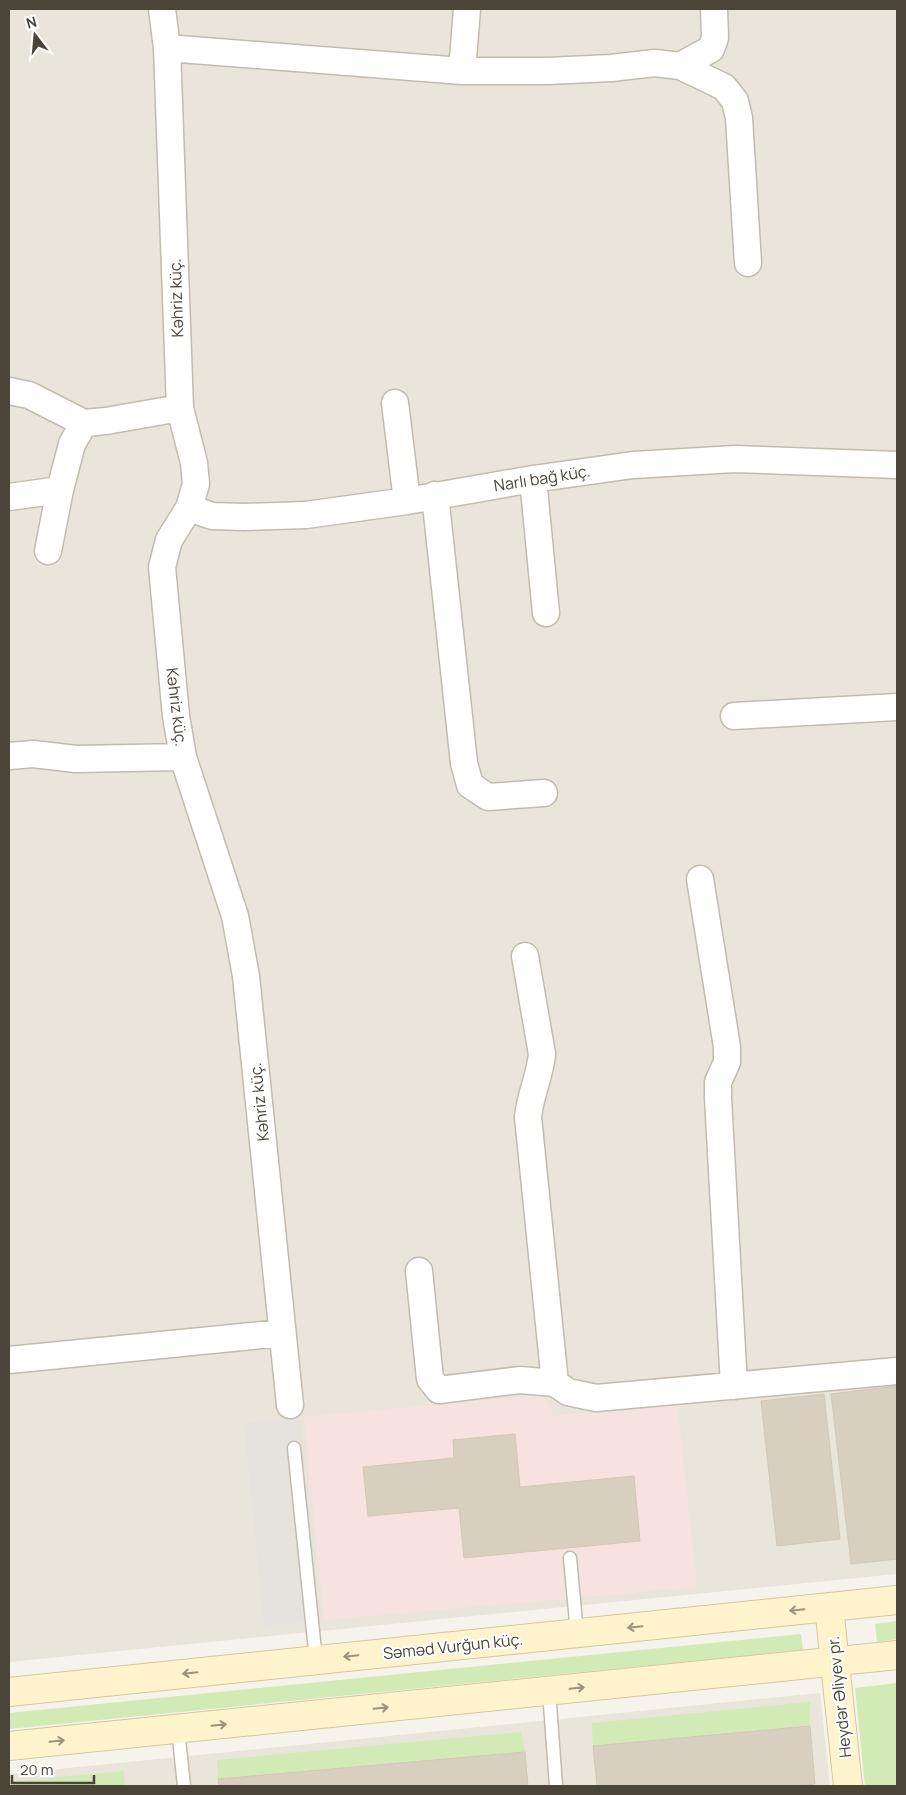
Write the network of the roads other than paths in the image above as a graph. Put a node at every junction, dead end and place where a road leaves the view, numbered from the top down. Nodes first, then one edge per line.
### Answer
1 (162, 9) edge
2 (467, 9) edge
3 (714, 9) edge
4 (166, 48) junction
5 (680, 66) junction
6 (462, 71) junction
7 (748, 263) dead end
8 (9, 391) edge
9 (396, 403) dead end
10 (180, 408) junction
11 (84, 423) junction
12 (897, 465) edge
13 (534, 478) junction
14 (60, 490) junction
15 (435, 495) junction
16 (9, 497) edge
17 (406, 501) junction
18 (189, 508) junction
19 (48, 552) dead end
20 (546, 613) dead end
21 (897, 707) edge
22 (734, 716) dead end
23 (9, 756) edge
24 (183, 757) junction
25 (544, 793) dead end
26 (700, 879) dead end
27 (525, 956) dead end
28 (419, 1271) dead end
29 (282, 1333) junction
30 (9, 1360) edge
31 (897, 1371) edge
32 (555, 1383) junction
33 (734, 1386) junction
34 (290, 1405) dead end
35 (294, 1448) dead end
36 (570, 1558) dead end
37 (897, 1600) edge
38 (829, 1607) junction
39 (577, 1633) junction
40 (897, 1655) edge
41 (316, 1660) junction
42 (835, 1662) junction
43 (549, 1691) junction
44 (9, 1692) edge
45 (178, 1729) junction
46 (9, 1746) edge
47 (184, 1786) edge
48 (556, 1786) edge
49 (848, 1786) edge

1 - 4 street, Kəhriz küç.
2 - 6 street
3 - 5 street
4 - 6 street
4 - 10 street, Kəhriz küç.
5 - 6 street
5 - 7 street
8 - 11 street
9 - 17 street
10 - 11 street
10 - 18 street, Kəhriz küç.
11 - 14 street
12 - 13 street, Narlı bağ küç.
13 - 15 street, Narlı bağ küç.
13 - 20 street
14 - 16 street
14 - 19 street
15 - 17 street, Narlı bağ küç.
15 - 25 street
17 - 18 street, Narlı bağ küç.
18 - 24 street, Kəhriz küç.
21 - 22 street
23 - 24 street
24 - 29 street, Kəhriz küç.
26 - 33 street
27 - 32 street
28 - 32 street
29 - 30 street
29 - 34 street, Kəhriz küç.
31 - 33 street
32 - 33 street
35 - 41 lane
36 - 39 lane
37 - 38 main road, Səməd Vurğun küç.
38 -> 39 main road, Səməd Vurğun küç.
38 - 42 main road, Heydər Əliyev pr.
39 -> 41 main road, Səməd Vurğun küç.
40 - 42 main road
41 -> 44 main road, Səməd Vurğun küç.
43 -> 42 main road
42 - 49 main road, Heydər Əliyev pr.
45 -> 43 main road
43 - 48 lane
46 -> 45 main road
45 - 47 lane

